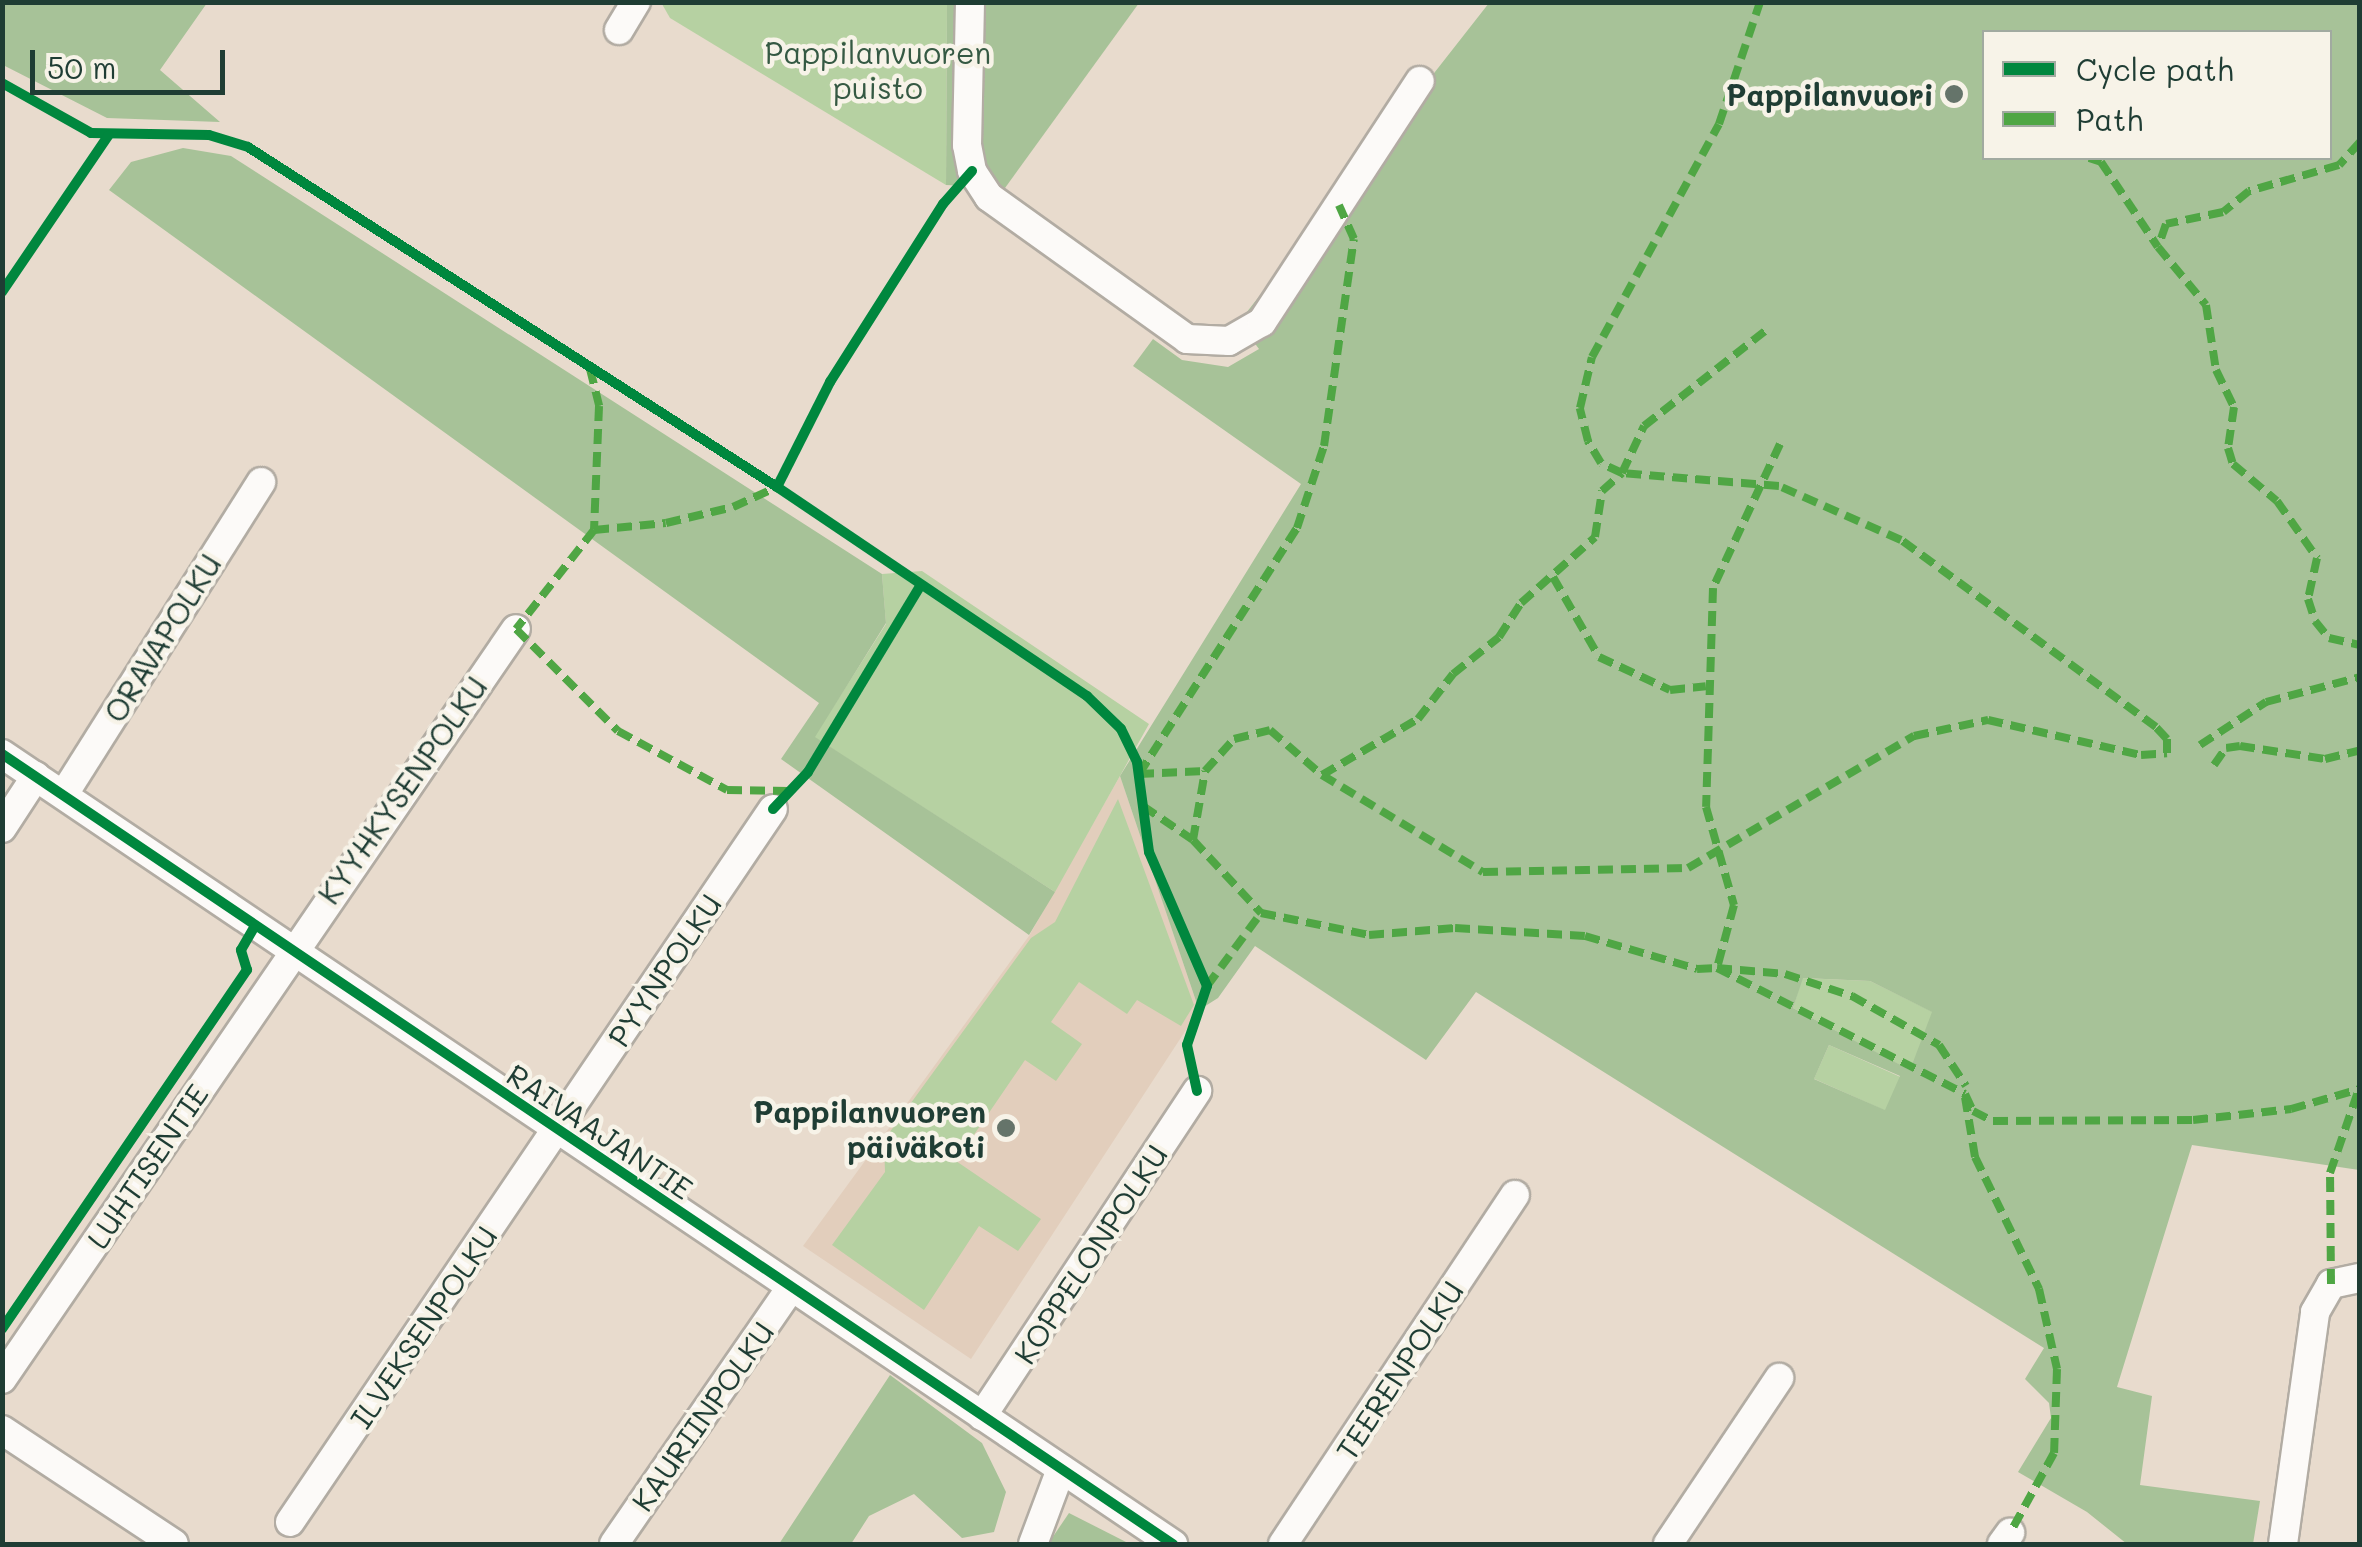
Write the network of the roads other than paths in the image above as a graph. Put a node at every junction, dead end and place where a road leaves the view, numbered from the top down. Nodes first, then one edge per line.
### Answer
1 (636, 2) edge
2 (970, 2) edge
3 (620, 30) dead end
4 (1420, 82) dead end
5 (261, 482) dead end
6 (516, 629) dead end
7 (2, 754) edge
8 (36, 776) junction
9 (64, 794) junction
10 (773, 809) dead end
11 (2, 828) edge
12 (292, 954) junction
13 (1196, 1091) dead end
14 (556, 1131) junction
15 (1515, 1195) dead end
16 (2360, 1278) edge
17 (791, 1287) junction
18 (1779, 1378) dead end
19 (2, 1379) edge
20 (982, 1416) junction
21 (2, 1430) edge
22 (1061, 1469) junction
23 (290, 1522) dead end
24 (174, 1544) edge
25 (614, 1544) edge
26 (1033, 1544) edge
27 (1173, 1544) edge
28 (1283, 1544) edge
29 (1668, 1544) edge
30 (2283, 1544) edge

1 - 3 street
2 - 4 street
5 - 9 street, ORAVAPOLKU
6 - 12 street, KYYHKYSENPOLKU
7 - 8 street, RAIVAAJANTIE
8 - 9 street, RAIVAAJANTIE
8 - 11 street
9 - 12 street, RAIVAAJANTIE
10 - 14 street, PYYNPOLKU
12 - 14 street, RAIVAAJANTIE
12 - 19 street, LUHTISENTIE
13 - 20 street, KOPPELONPOLKU
14 - 17 street, RAIVAAJANTIE
14 - 23 street, ILVEKSENPOLKU
15 - 28 street, TEERENPOLKU
16 - 30 street
17 - 20 street, RAIVAAJANTIE
17 - 25 street, KAURIINPOLKU
18 - 29 street
20 - 22 street, RAIVAAJANTIE
21 - 24 street
22 - 26 street
22 - 27 street, RAIVAAJANTIE

